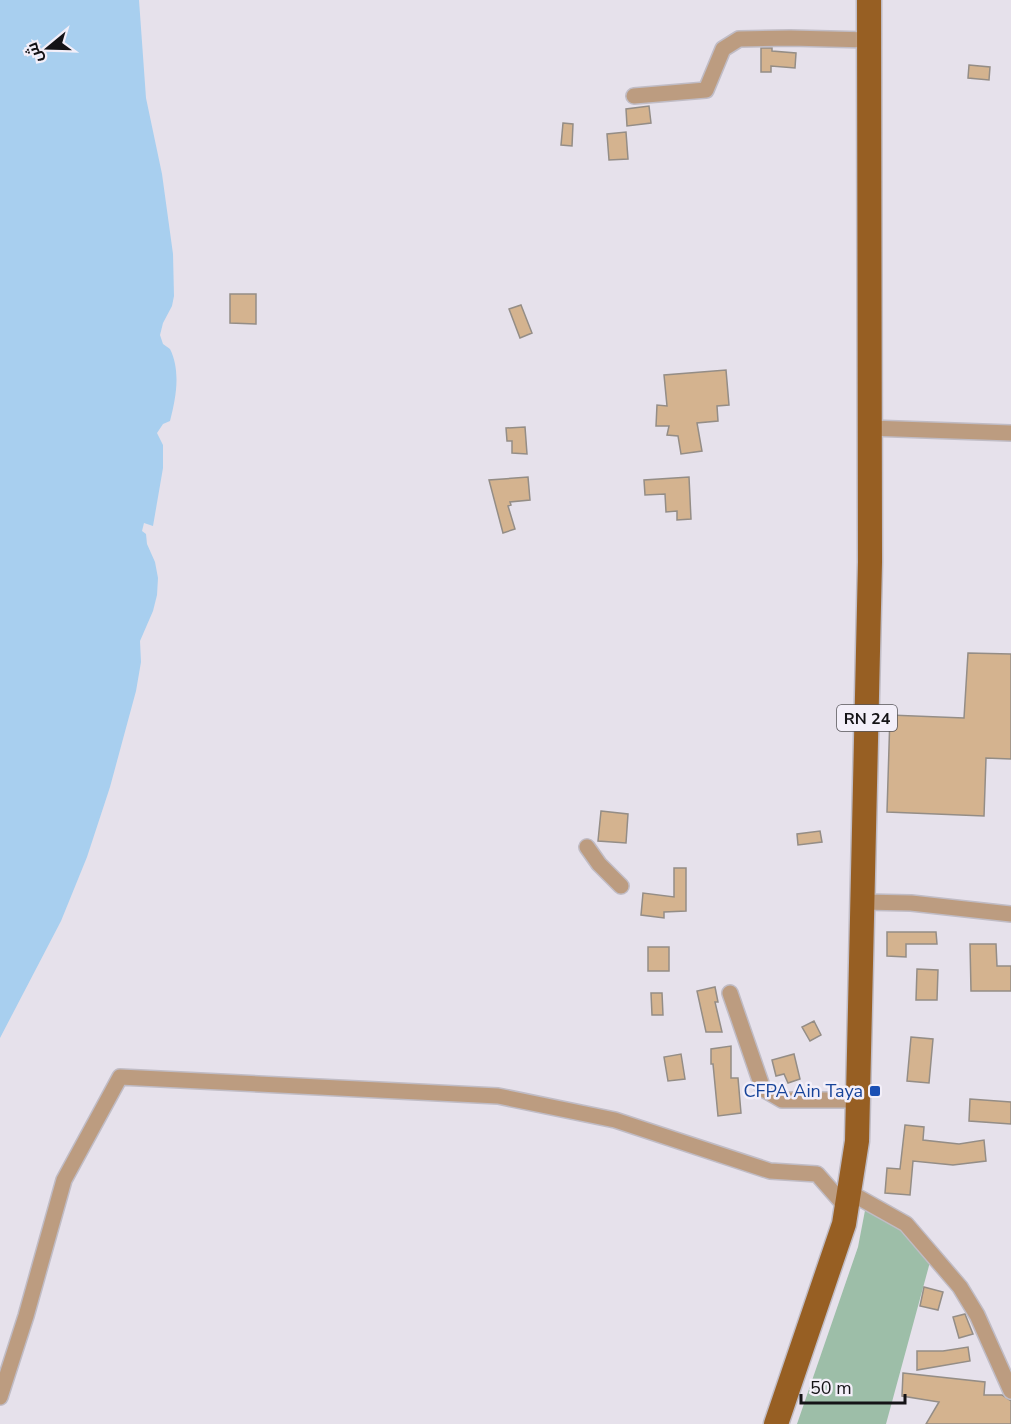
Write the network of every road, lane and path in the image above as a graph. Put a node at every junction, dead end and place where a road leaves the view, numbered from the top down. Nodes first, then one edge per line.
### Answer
1 (869, 0) edge
2 (868, 40) junction
3 (634, 96) dead end
4 (870, 428) junction
5 (1011, 433) edge
6 (586, 847) dead end
7 (621, 886) dead end
8 (862, 902) junction
9 (1011, 914) edge
10 (730, 993) dead end
11 (858, 1100) junction
12 (848, 1200) junction
13 (1011, 1391) edge
14 (0, 1397) edge
15 (776, 1424) edge

1 - 2 main road, RN 24
2 - 3 street
2 - 4 main road, RN 24
4 - 5 street
4 - 8 main road, RN 24
6 - 7 street
8 - 9 street
8 - 11 main road, RN 24
10 - 11 street
11 - 12 main road, RN 24
12 - 13 street
12 - 14 street
12 - 15 main road, RN 24

